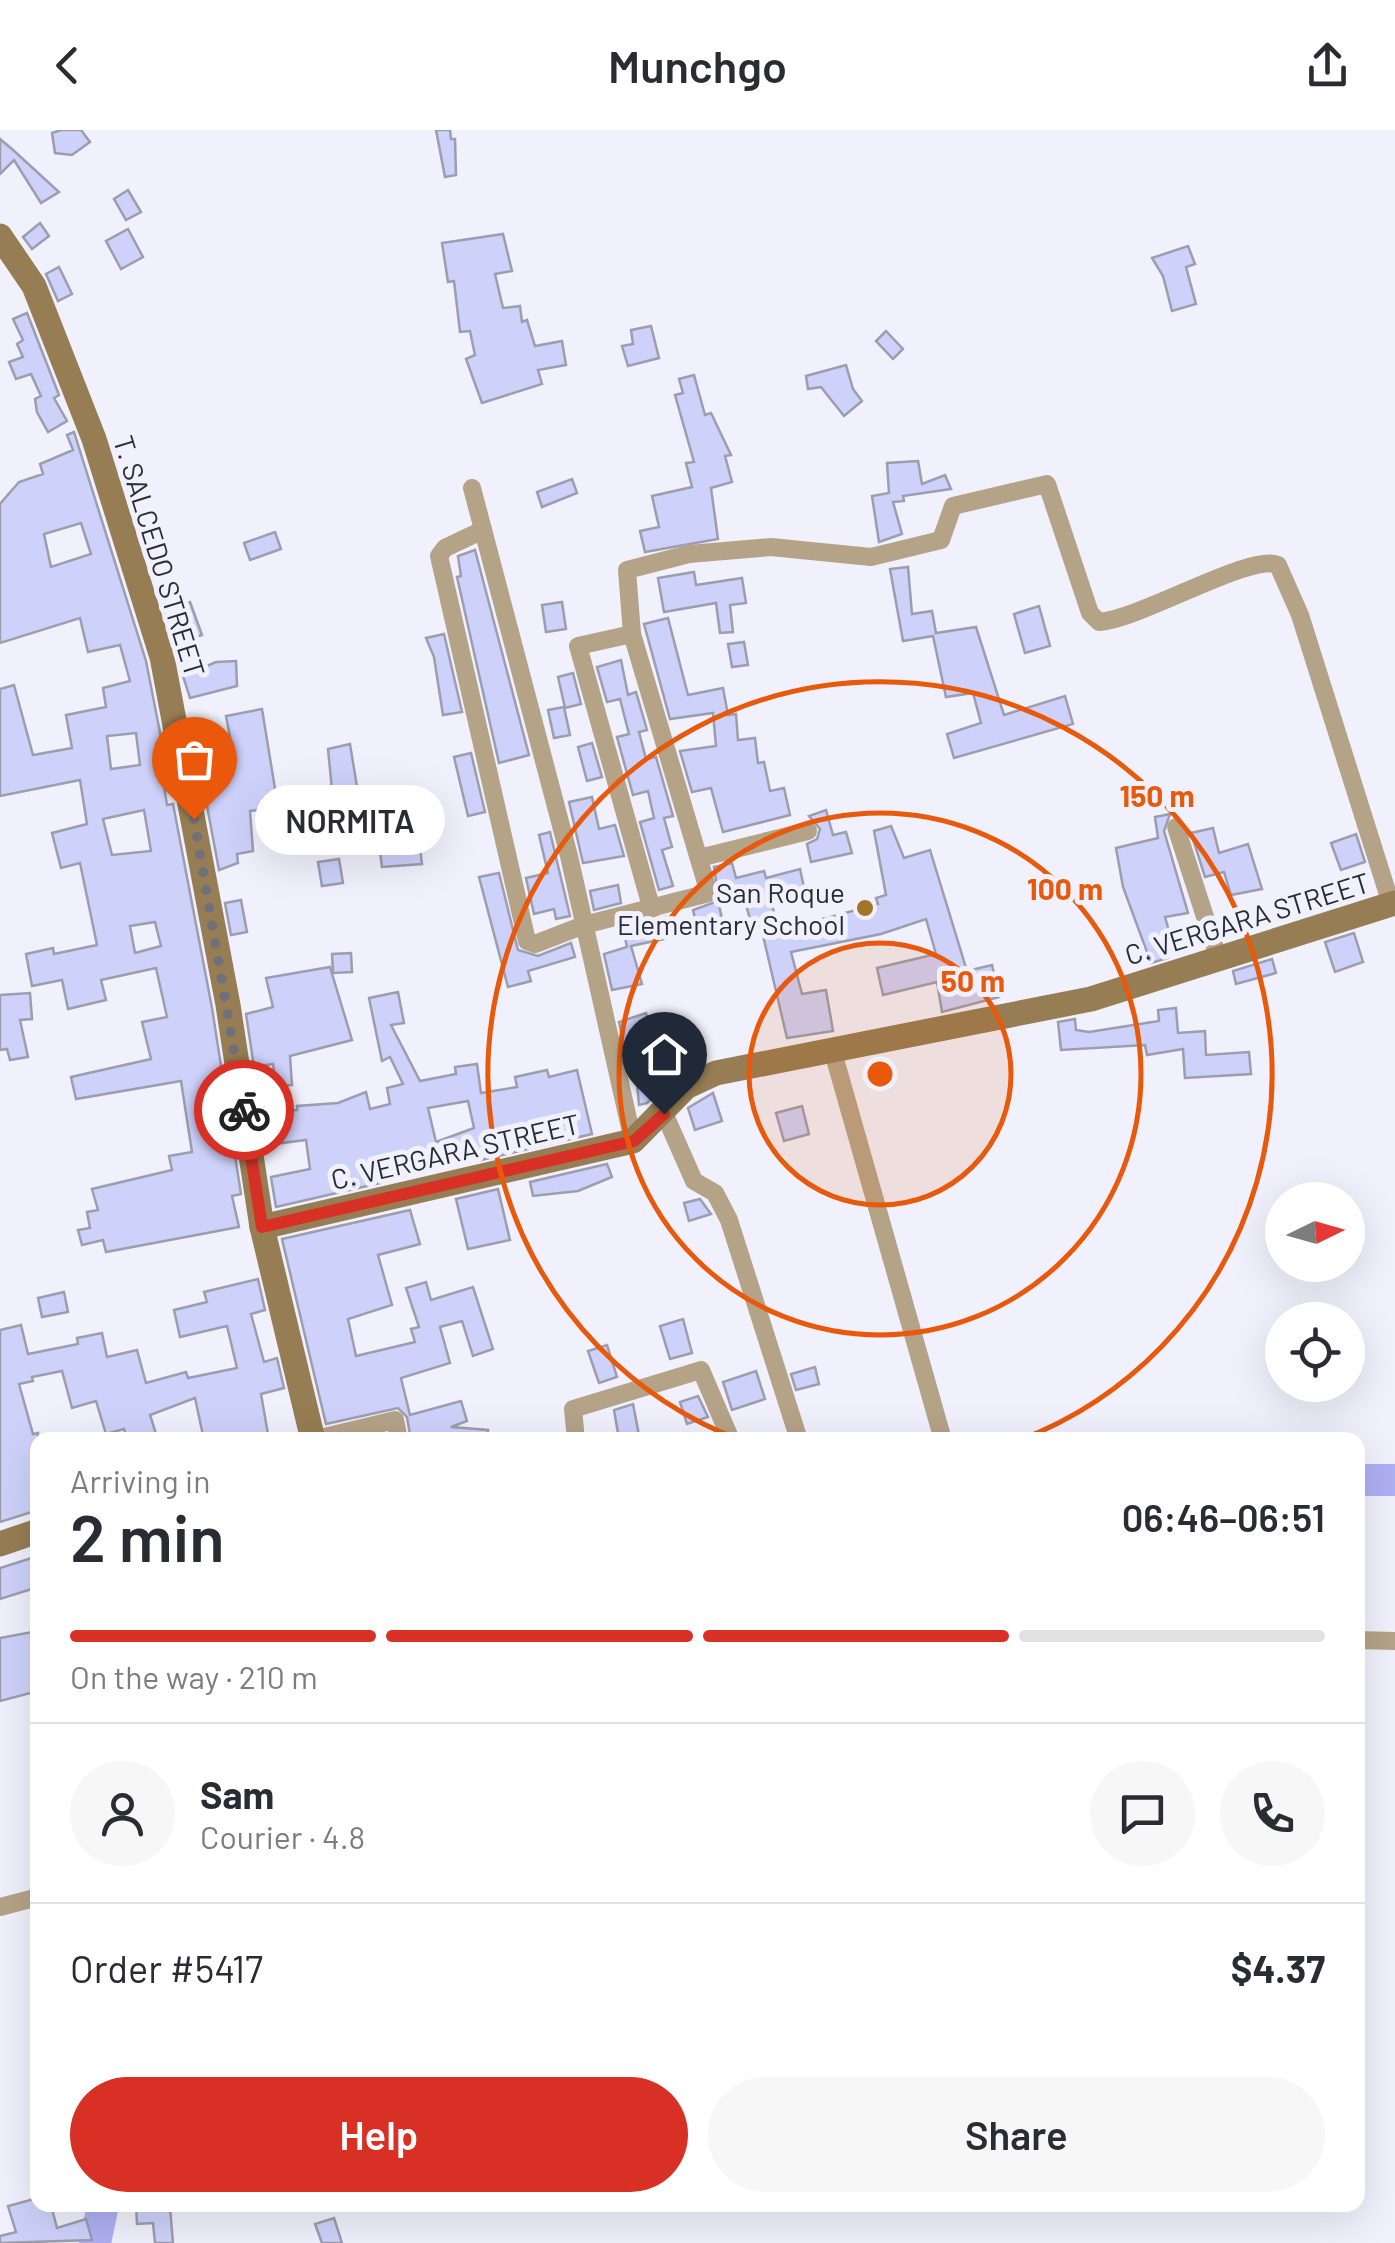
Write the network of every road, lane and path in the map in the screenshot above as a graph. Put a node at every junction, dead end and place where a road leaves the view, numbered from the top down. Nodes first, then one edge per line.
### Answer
1 (0, 236) edge
2 (472, 488) dead end
3 (483, 530) junction
4 (632, 634) junction
5 (1176, 827) dead end
6 (808, 830) dead end
7 (698, 858) junction
8 (1393, 904) edge
9 (652, 910) junction
10 (584, 925) junction
11 (1218, 957) junction
12 (833, 1052) junction
13 (664, 1114) junction
14 (634, 1141) junction
15 (262, 1227) junction
16 (313, 1432) edge
17 (347, 1432) edge
18 (397, 1432) edge
19 (575, 1432) edge
20 (728, 1432) edge
21 (797, 1432) edge
22 (941, 1432) edge
23 (30, 1534) edge
24 (0, 1544) edge
25 (1365, 1640) edge
26 (1395, 1641) edge
27 (30, 1899) edge
28 (0, 1907) edge

1 - 15 street, T. SALCEDO STREET
2 - 3 street
3 - 10 street
3 - 10 street
4 - 7 street
4 - 8 street
4 - 9 street
5 - 11 street
6 - 7 street
7 - 9 street
8 - 11 street, C. VERGARA STREET
9 - 10 street
10 - 14 street
11 - 12 street, C. VERGARA STREET
12 - 13 street, C. VERGARA STREET
12 - 22 street
13 - 14 street, C. VERGARA STREET
13 - 21 street
14 - 15 street, C. VERGARA STREET
15 - 16 street, T. SALCEDO STREET
17 - 18 street
19 - 20 street
23 - 24 street
25 - 26 street
27 - 28 street

